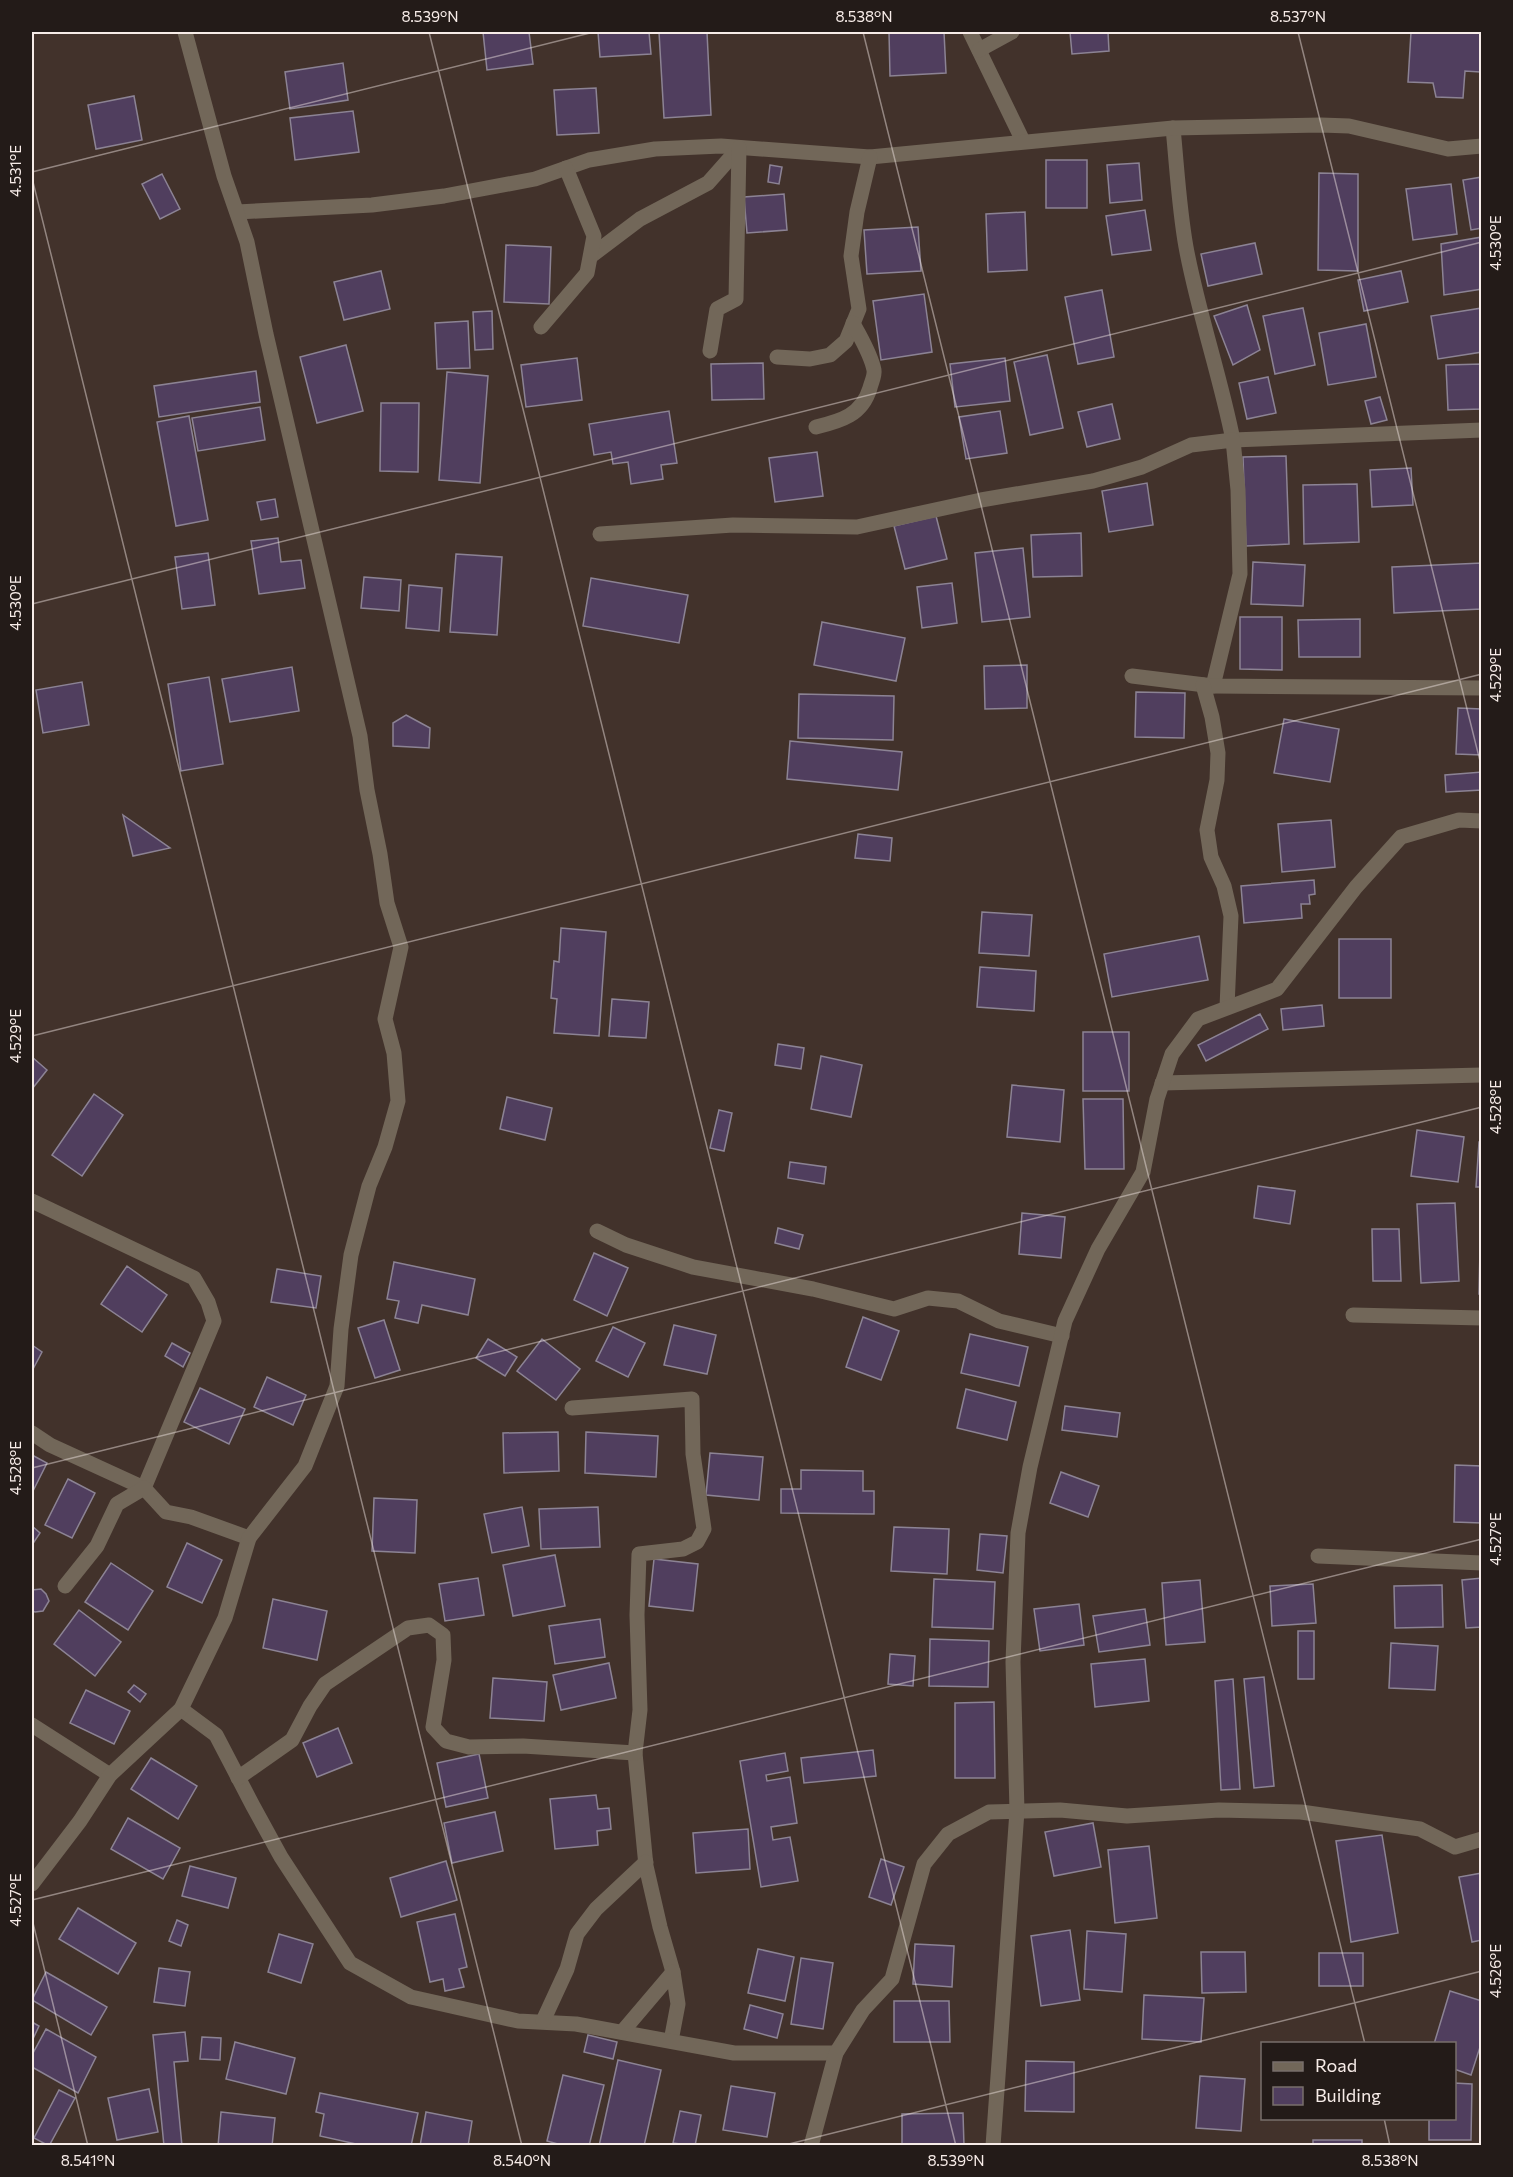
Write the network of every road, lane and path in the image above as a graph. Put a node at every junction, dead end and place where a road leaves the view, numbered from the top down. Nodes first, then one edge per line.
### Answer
1 (185, 32) edge
2 (970, 32) edge
3 (1012, 32) edge
4 (979, 50) junction
5 (1173, 128) junction
6 (1023, 141) junction
7 (1482, 146) edge
8 (740, 148) junction
9 (870, 157) junction
10 (566, 168) junction
11 (237, 213) junction
12 (591, 256) junction
13 (853, 323) junction
14 (542, 327) dead end
15 (710, 351) dead end
16 (777, 357) dead end
17 (816, 427) dead end
18 (1482, 430) edge
19 (1233, 440) junction
20 (600, 534) dead end
21 (1132, 676) dead end
22 (1208, 685) junction
23 (1482, 688) edge
24 (1482, 821) edge
25 (1227, 1008) junction
26 (1482, 1075) edge
27 (1162, 1083) junction
28 (32, 1201) edge
29 (597, 1231) dead end
30 (1353, 1315) dead end
31 (1482, 1318) edge
32 (1062, 1336) junction
33 (572, 1408) dead end
34 (32, 1433) edge
35 (144, 1488) junction
36 (249, 1538) junction
37 (1318, 1556) dead end
38 (1482, 1563) edge
39 (65, 1586) dead end
40 (181, 1709) junction
41 (32, 1725) edge
42 (635, 1752) junction
43 (110, 1775) junction
44 (238, 1778) junction
45 (1017, 1810) junction
46 (1482, 1839) edge
47 (646, 1862) junction
48 (32, 1884) edge
49 (673, 1972) junction
50 (543, 2021) junction
51 (622, 2032) junction
52 (670, 2041) junction
53 (836, 2053) junction
54 (811, 2145) edge
55 (993, 2145) edge

1 - 11 street
2 - 4 street
3 - 4 street
4 - 6 street
5 - 6 street
5 - 7 street
5 - 19 street
6 - 9 street
8 - 9 street
8 - 10 street
8 - 12 street
8 - 15 street
9 - 13 street
10 - 11 street
10 - 12 street
11 - 36 street
12 - 14 street
13 - 16 street
13 - 17 street
18 - 19 street
19 - 20 street
19 - 22 street
21 - 22 street
22 - 23 street
22 - 25 street
24 - 25 street
25 - 27 street
26 - 27 street
27 - 32 street
28 - 35 street
29 - 32 street
30 - 31 street
32 - 45 street
33 - 42 street
34 - 35 street
35 - 36 street
35 - 39 street
36 - 40 street
37 - 38 street
40 - 43 street
40 - 44 street
41 - 43 street
42 - 44 street
42 - 47 street
43 - 48 street
44 - 50 street
45 - 46 street
45 - 53 street
45 - 55 street
47 - 49 street
47 - 50 street
49 - 51 street
49 - 52 street
50 - 51 street
51 - 52 street
52 - 53 street
53 - 54 street

